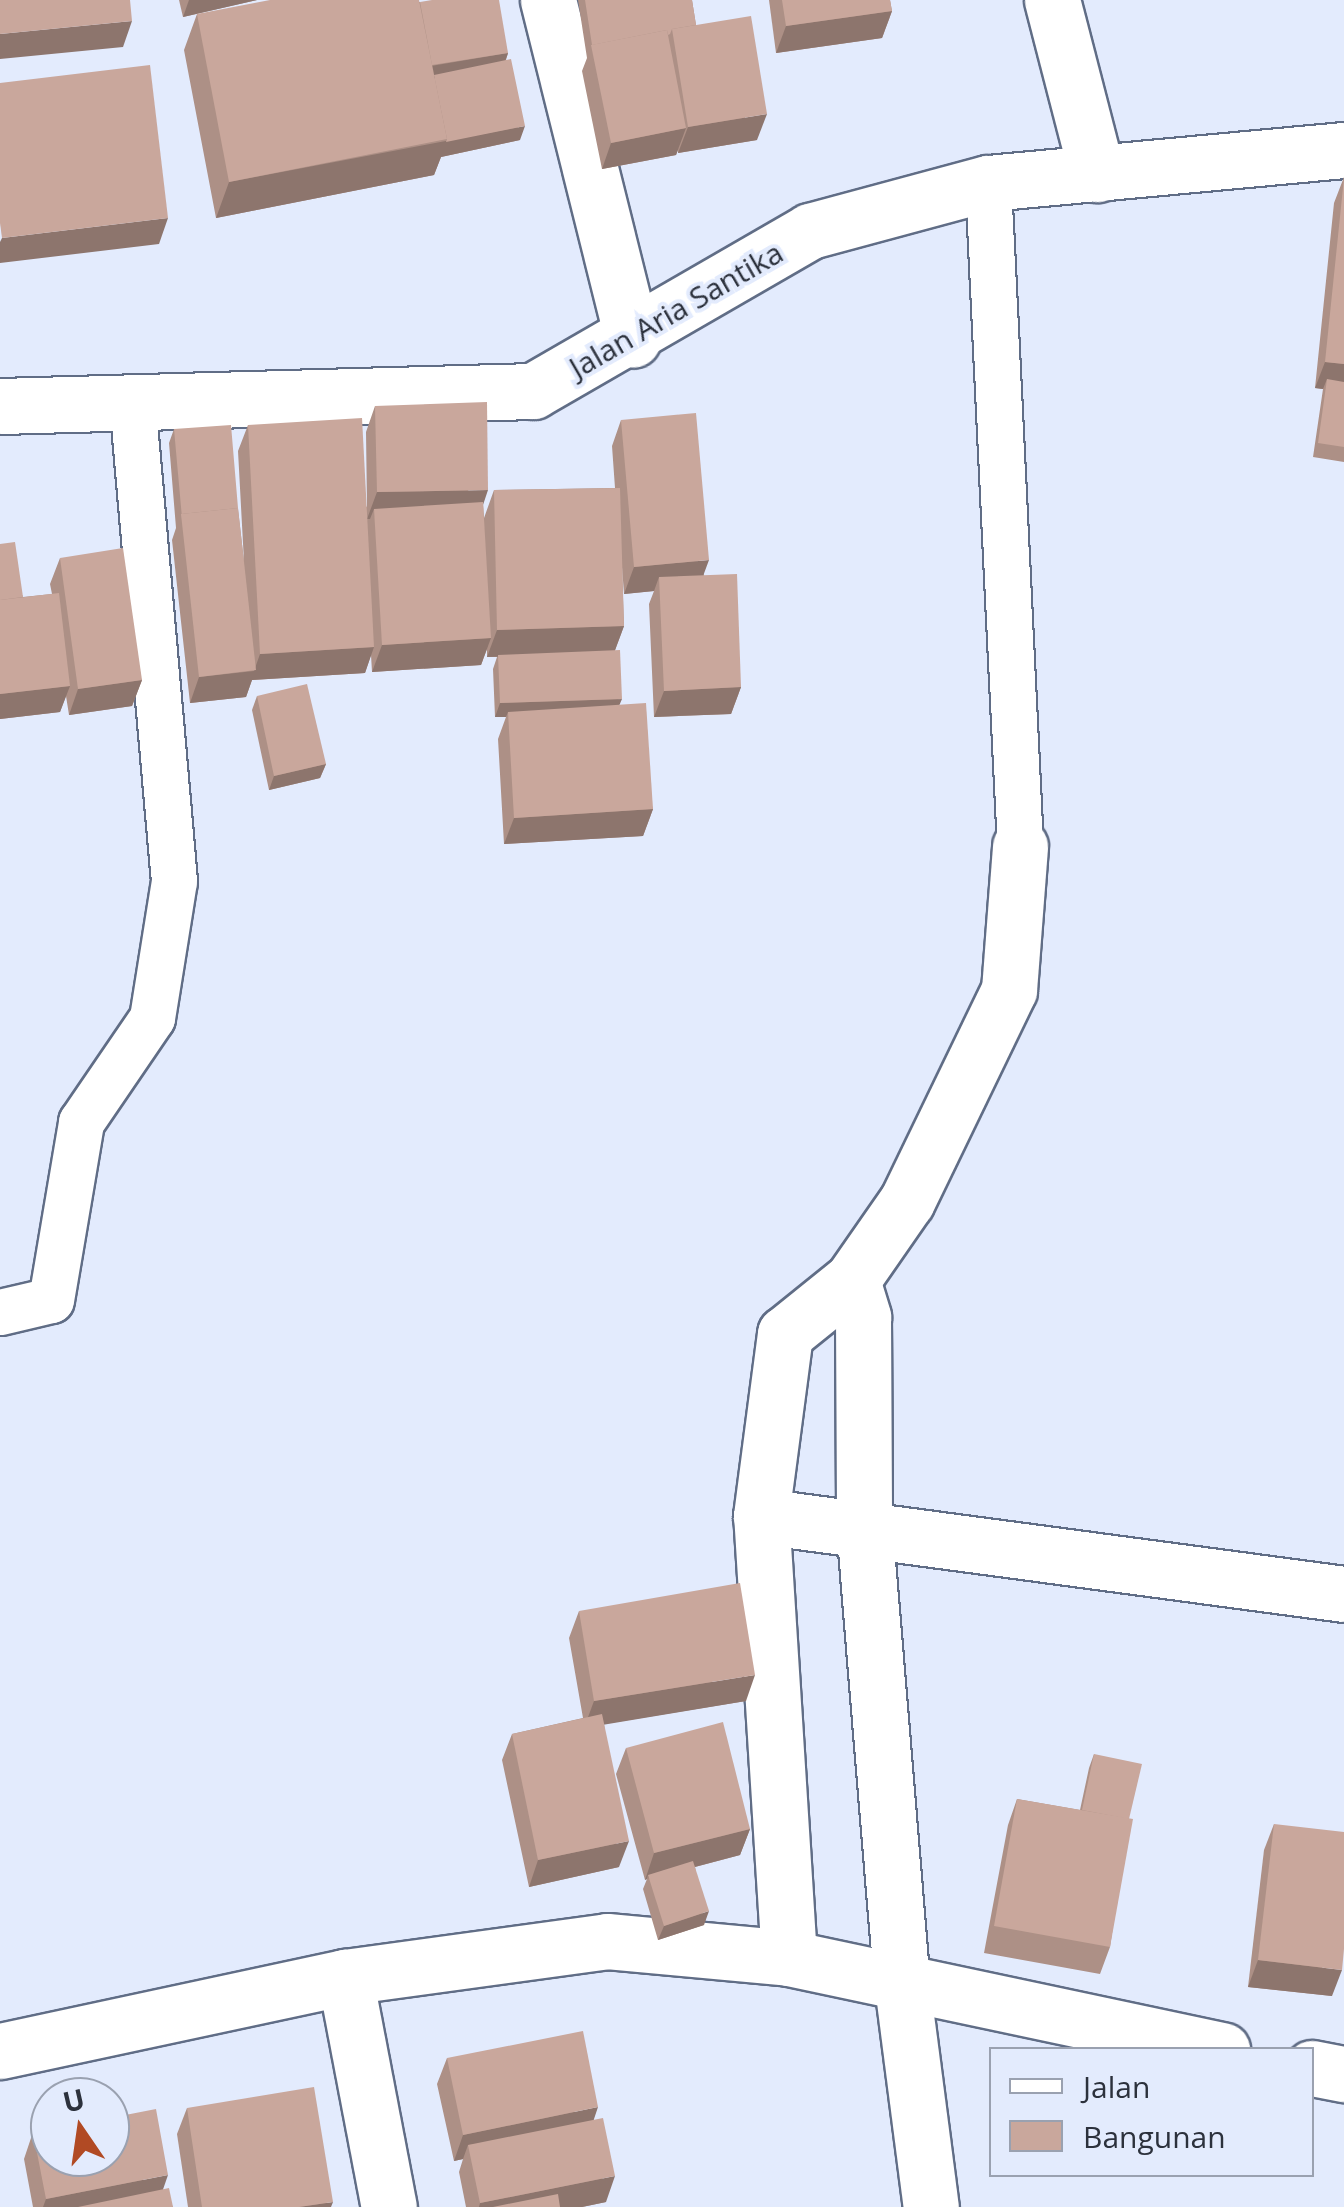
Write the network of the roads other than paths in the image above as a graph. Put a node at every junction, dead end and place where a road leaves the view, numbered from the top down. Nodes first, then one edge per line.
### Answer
1 (548, 0) edge
2 (1052, 0) edge
3 (1344, 150) edge
4 (1097, 174) junction
5 (988, 183) junction
6 (633, 340) junction
7 (132, 400) junction
8 (0, 406) edge
9 (1020, 846) joint
10 (852, 1280) junction
11 (0, 1312) edge
12 (761, 1516) junction
13 (864, 1525) junction
14 (1344, 1594) edge
15 (789, 1958) junction
16 (345, 1976) junction
17 (902, 1985) junction
18 (1207, 2047) edge
19 (0, 2051) edge
20 (1314, 2068) edge
21 (1344, 2074) edge
22 (389, 2207) edge
23 (931, 2207) edge

1 - 6 street
2 - 4 street
3 - 4 street, Jalan Aria Santika
4 - 5 street, Jalan Aria Santika
5 - 6 street, Jalan Aria Santika
5 - 9 lane
6 - 7 street, Jalan Aria Santika
7 - 8 street, Jalan Aria Santika
7 - 11 lane
9 - 10 street
10 - 12 street
10 - 13 street
12 - 13 street
12 - 15 street
13 - 14 street
13 - 17 street
15 - 16 street
15 - 17 street
16 - 19 street
16 - 22 street
17 - 18 street
17 - 23 street
20 - 21 street

